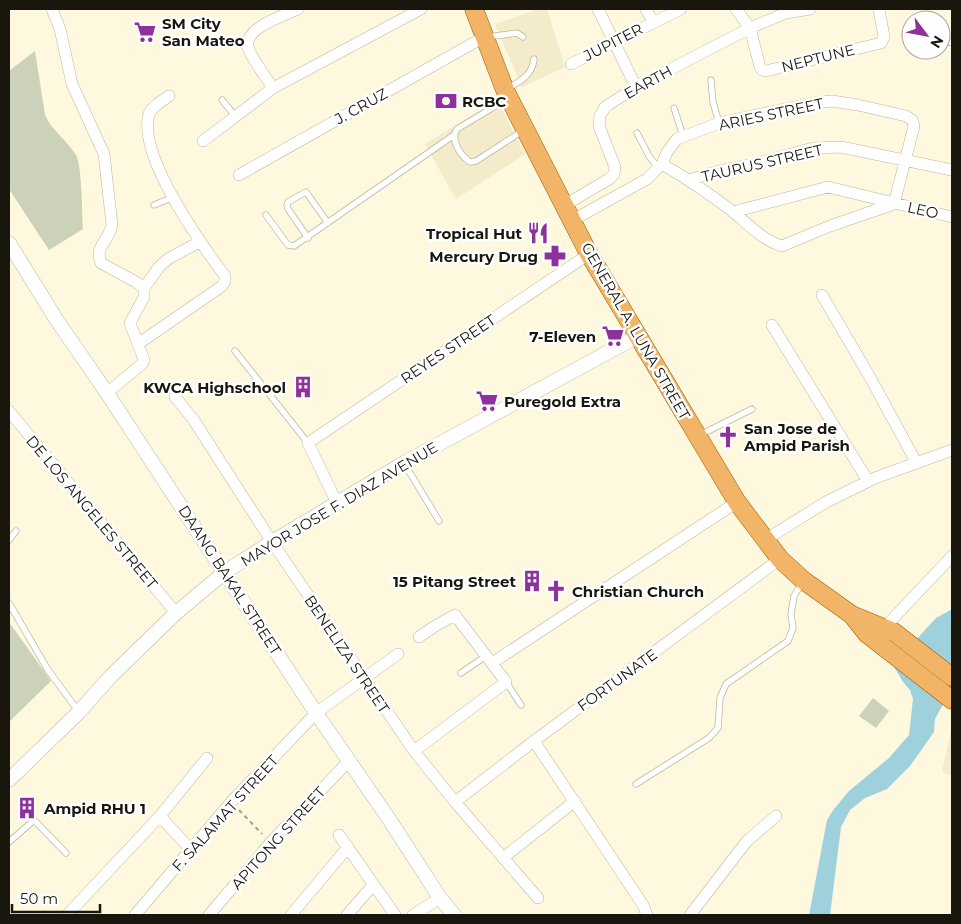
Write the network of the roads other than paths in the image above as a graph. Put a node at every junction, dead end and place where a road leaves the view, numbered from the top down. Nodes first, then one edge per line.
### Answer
1 (52, 9) edge
2 (298, 9) edge
3 (422, 9) edge
4 (474, 9) edge
5 (598, 9) edge
6 (646, 9) edge
7 (681, 9) edge
8 (736, 9) edge
9 (810, 9) edge
10 (880, 9) edge
11 (786, 11) edge
12 (653, 22) junction
13 (750, 28) junction
14 (484, 37) junction
15 (524, 37) dead end
16 (615, 42) junction
17 (534, 59) dead end
18 (571, 64) dead end
19 (711, 80) dead end
20 (636, 87) junction
21 (273, 88) junction
22 (507, 94) junction
23 (169, 96) dead end
24 (222, 100) dead end
25 (674, 108) dead end
26 (236, 117) junction
27 (719, 123) junction
28 (524, 130) junction
29 (638, 133) dead end
30 (454, 135) junction
31 (683, 136) junction
32 (203, 141) dead end
33 (904, 161) junction
34 (660, 166) junction
35 (952, 170) edge
36 (239, 175) dead end
37 (689, 180) junction
38 (174, 196) junction
39 (154, 204) dead end
40 (894, 204) junction
41 (569, 212) junction
42 (733, 212) junction
43 (266, 215) dead end
44 (952, 217) edge
45 (328, 223) junction
46 (308, 238) junction
47 (9, 242) edge
48 (199, 242) junction
49 (589, 254) junction
50 (144, 288) junction
51 (822, 295) dead end
52 (772, 325) dead end
53 (638, 336) junction
54 (138, 344) junction
55 (235, 351) dead end
56 (107, 393) junction
57 (175, 397) dead end
58 (752, 409) dead end
59 (9, 411) edge
60 (698, 436) junction
61 (308, 443) junction
62 (952, 450) edge
63 (916, 462) junction
64 (404, 463) junction
65 (868, 482) junction
66 (737, 502) junction
67 (337, 503) junction
68 (439, 521) dead end
69 (16, 531) dead end
70 (9, 540) edge
71 (765, 540) junction
72 (272, 542) junction
73 (952, 556) edge
74 (780, 560) junction
75 (225, 572) junction
76 (803, 580) junction
77 (9, 603) edge
78 (176, 613) junction
79 (888, 635) junction
80 (419, 637) dead end
81 (398, 654) dead end
82 (490, 659) junction
83 (460, 673) dead end
84 (952, 678) edge
85 (365, 679) junction
86 (506, 682) junction
87 (952, 700) edge
88 (521, 705) dead end
89 (79, 712) junction
90 (316, 713) junction
91 (534, 741) junction
92 (414, 751) junction
93 (208, 758) dead end
94 (349, 761) junction
95 (9, 780) edge
96 (636, 784) dead end
97 (455, 802) junction
98 (575, 802) junction
99 (160, 816) junction
100 (776, 816) dead end
101 (339, 835) dead end
102 (9, 842) edge
103 (348, 847) junction
104 (191, 850) junction
105 (66, 853) dead end
106 (503, 858) junction
107 (373, 885) junction
108 (440, 898) junction
109 (538, 898) dead end
110 (67, 915) edge
111 (135, 915) edge
112 (209, 915) edge
113 (291, 915) edge
114 (348, 915) edge
115 (395, 915) edge
116 (413, 915) edge
117 (454, 915) edge
118 (647, 915) edge
119 (690, 915) edge

1 - 50 street
2 - 21 street
3 - 21 street
4 - 14 main road, GENERAL A. LUNA STREET
5 - 16 street
6 - 12 street
7 - 12 street, JUPITER
8 - 13 street
9 - 11 street, EARTH
10 - 13 street, NEPTUNE
11 - 13 street, EARTH
12 - 16 street, JUPITER
13 - 20 street, EARTH
14 - 15 lane
14 - 22 main road, GENERAL A. LUNA STREET
14 - 36 street, J. CRUZ
16 - 18 street, JUPITER
16 - 20 street
17 - 22 lane
19 - 27 lane
20 - 41 street, EARTH
21 - 26 street
22 - 28 main road, GENERAL A. LUNA STREET
22 - 30 lane
23 - 38 street
24 - 26 lane
25 - 31 lane
26 - 32 street
27 - 31 street, ARIES STREET
27 - 33 street, ARIES STREET
28 - 30 lane
28 - 41 main road, GENERAL A. LUNA STREET
29 - 34 lane
30 - 45 lane
31 - 34 street, ARIES STREET
33 - 35 street, TAURUS STREET
33 - 37 street, TAURUS STREET
33 - 40 street
34 - 37 street
34 - 41 street
37 - 42 street
38 - 39 lane
38 - 48 street
40 - 42 street, LEO
40 - 42 street
40 - 44 street, LEO
41 - 49 main road, GENERAL A. LUNA STREET
43 - 46 lane
45 - 46 lane
45 - 46 lane
47 - 56 street, DAANG BAKAL STREET
48 - 50 street
48 - 54 street
49 - 53 main road, GENERAL A. LUNA STREET
49 - 61 street, REYES STREET
50 - 54 street
51 - 63 street
52 - 65 street
53 - 60 main road, GENERAL A. LUNA STREET
53 - 64 street, MAYOR JOSE F. DIAZ AVENUE
54 - 56 street
55 - 61 lane
56 - 75 street, DAANG BAKAL STREET
57 - 72 street, BENELIZA STREET
58 - 60 lane
59 - 78 street, DE LOS ANGELES STREET
60 - 66 main road, GENERAL A. LUNA STREET
61 - 67 street
62 - 63 street
63 - 65 street
64 - 67 street, MAYOR JOSE F. DIAZ AVENUE
64 - 68 lane
65 - 71 street
66 - 71 main road, GENERAL A. LUNA STREET
66 - 82 street
67 - 72 street, MAYOR JOSE F. DIAZ AVENUE
69 - 70 lane
71 - 74 main road, GENERAL A. LUNA STREET
72 - 75 street, MAYOR JOSE F. DIAZ AVENUE
72 - 85 street, BENELIZA STREET
73 - 79 street
74 - 76 main road, GENERAL A. LUNA STREET
74 - 91 street, FORTUNATE
75 - 78 street, MAYOR JOSE F. DIAZ AVENUE
75 - 90 street, DAANG BAKAL STREET
76 - 79 main road, GENERAL A. LUNA STREET
76 - 96 lane
77 - 89 lane
78 - 89 street, MAYOR JOSE F. DIAZ AVENUE
79 - 84 main road, GENERAL A. LUNA STREET
79 - 87 main road, GENERAL A. LUNA STREET
80 - 82 street
81 - 85 street, F. SALAMAT STREET
82 - 83 lane
82 - 86 street
85 - 90 street, F. SALAMAT STREET
85 - 92 street, BENELIZA STREET
86 - 88 lane
86 - 92 street
89 - 95 street, MAYOR JOSE F. DIAZ AVENUE
90 - 94 street, DAANG BAKAL STREET
90 - 104 street, F. SALAMAT STREET
91 - 97 street, FORTUNATE
91 - 98 street
92 - 97 street, BENELIZA STREET
93 - 99 street
94 - 108 street, DAANG BAKAL STREET
94 - 112 street, APITONG STREET
97 - 106 street, BENELIZA STREET
98 - 106 street
98 - 118 street
99 - 104 street
99 - 110 street
100 - 119 street
101 - 103 street
102 - 105 lane
103 - 107 street
103 - 113 street
104 - 111 street, F. SALAMAT STREET
106 - 109 street, BENELIZA STREET
107 - 114 street
107 - 115 street
108 - 116 street
108 - 117 street, DAANG BAKAL STREET

